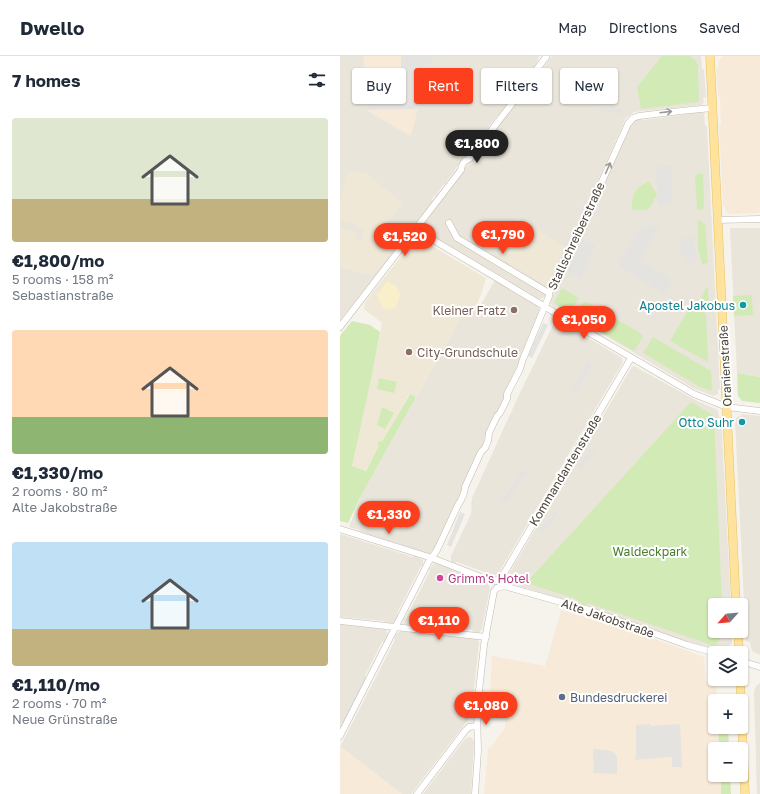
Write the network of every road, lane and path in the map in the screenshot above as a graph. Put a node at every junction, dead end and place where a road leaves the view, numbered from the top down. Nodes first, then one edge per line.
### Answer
1 (710, 56) edge
2 (546, 57) dead end
3 (712, 108) junction
4 (760, 219) edge
5 (718, 220) junction
6 (448, 223) dead end
7 (415, 229) junction
8 (549, 292) junction
9 (545, 306) junction
10 (340, 327) edge
11 (632, 358) junction
12 (727, 407) junction
13 (760, 411) edge
14 (340, 529) edge
15 (432, 558) junction
16 (497, 584) junction
17 (736, 598) edge
18 (340, 621) edge
19 (396, 627) junction
20 (486, 637) junction
21 (708, 651) edge
22 (748, 663) edge
23 (760, 667) edge
24 (478, 726) junction
25 (742, 734) edge
26 (340, 736) edge
27 (417, 794) edge
28 (475, 794) edge
29 (745, 794) edge

1 - 3 main road, Oranienstraße
2 - 7 street
3 - 5 main road, Oranienstraße
8 -> 3 street, Stallschreiberstraße
4 - 5 street
5 - 12 main road, Oranienstraße
6 - 8 street
7 - 9 street
7 - 10 street
8 - 9 street, Stallschreiberstraße
9 - 11 street
9 - 15 street, Stallschreiberstraße
11 - 12 street
11 - 16 street, Kommandantenstraße
12 - 13 street
12 - 17 main road, Oranienstraße
14 - 15 street, Alte Jakobstraße
15 - 16 street, Alte Jakobstraße
15 - 19 street, Stallschreiberstraße
16 - 20 street, Kommandantenstraße
16 - 21 street, Alte Jakobstraße
18 - 19 street
19 - 20 street
19 - 26 street, Stallschreiberstraße
20 - 24 street, Kommandantenstraße
22 - 23 street
24 - 27 street
24 - 28 street, Kommandantenstraße
25 - 29 main road

